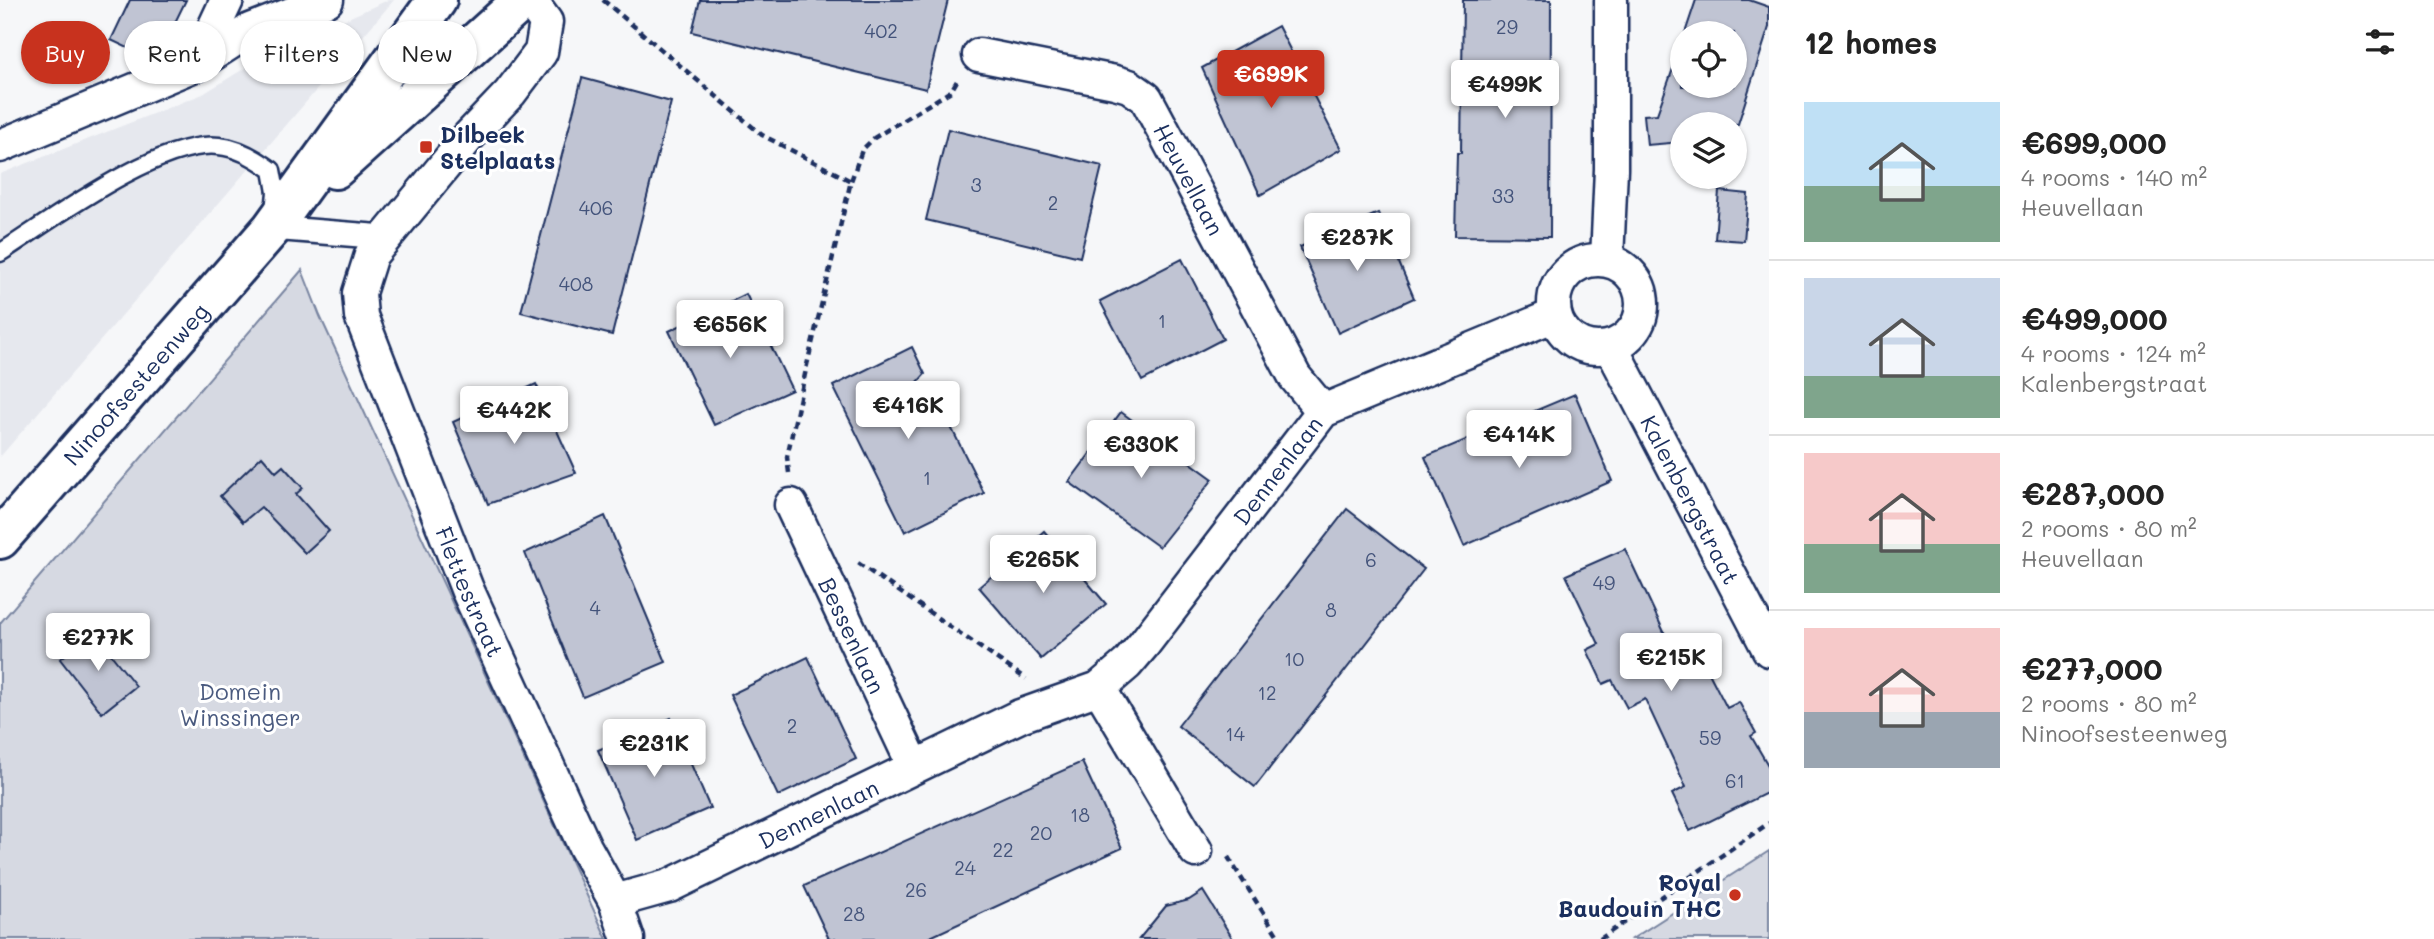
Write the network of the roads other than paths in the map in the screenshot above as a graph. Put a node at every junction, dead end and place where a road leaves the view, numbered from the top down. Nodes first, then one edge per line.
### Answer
1 (227, 0) edge
2 (327, 0) edge
3 (438, 0) edge
4 (523, 0) edge
5 (530, 0) edge
6 (1611, 0) edge
7 (217, 21) edge
8 (226, 45) edge
9 (979, 55) road end
10 (149, 84) edge
11 (0, 146) edge
12 (272, 228) junction
13 (385, 237) junction
14 (0, 253) edge
15 (1607, 260) junction
16 (1555, 315) junction
17 (1611, 347) junction
18 (1323, 411) junction
19 (793, 510) road end
20 (0, 539) edge
21 (1769, 650) edge
22 (1099, 688) junction
23 (914, 766) junction
24 (1210, 851) road end
25 (615, 901) junction
26 (628, 939) edge

1 - 7 street
2 - 8 street
3 - 12 main road, Ninoofsesteenweg
4 - 12 main road, Ninoofsesteenweg
5 - 13 street, Flettestraat
6 - 15 street
9 - 18 street, Heuvellaan
10 - 11 street
12 - 13 street
12 - 14 lane
12 - 20 main road, Ninoofsesteenweg
13 - 25 street, Flettestraat
15 - 16 street
15 - 17 street
16 - 17 street
16 - 18 street, Dennenlaan
17 - 21 street, Kalenbergstraat
18 - 22 street, Dennenlaan
19 - 23 street, Bessenlaan
22 - 23 street, Dennenlaan
22 - 24 street
23 - 25 street, Dennenlaan
25 - 26 street, Flettestraat

